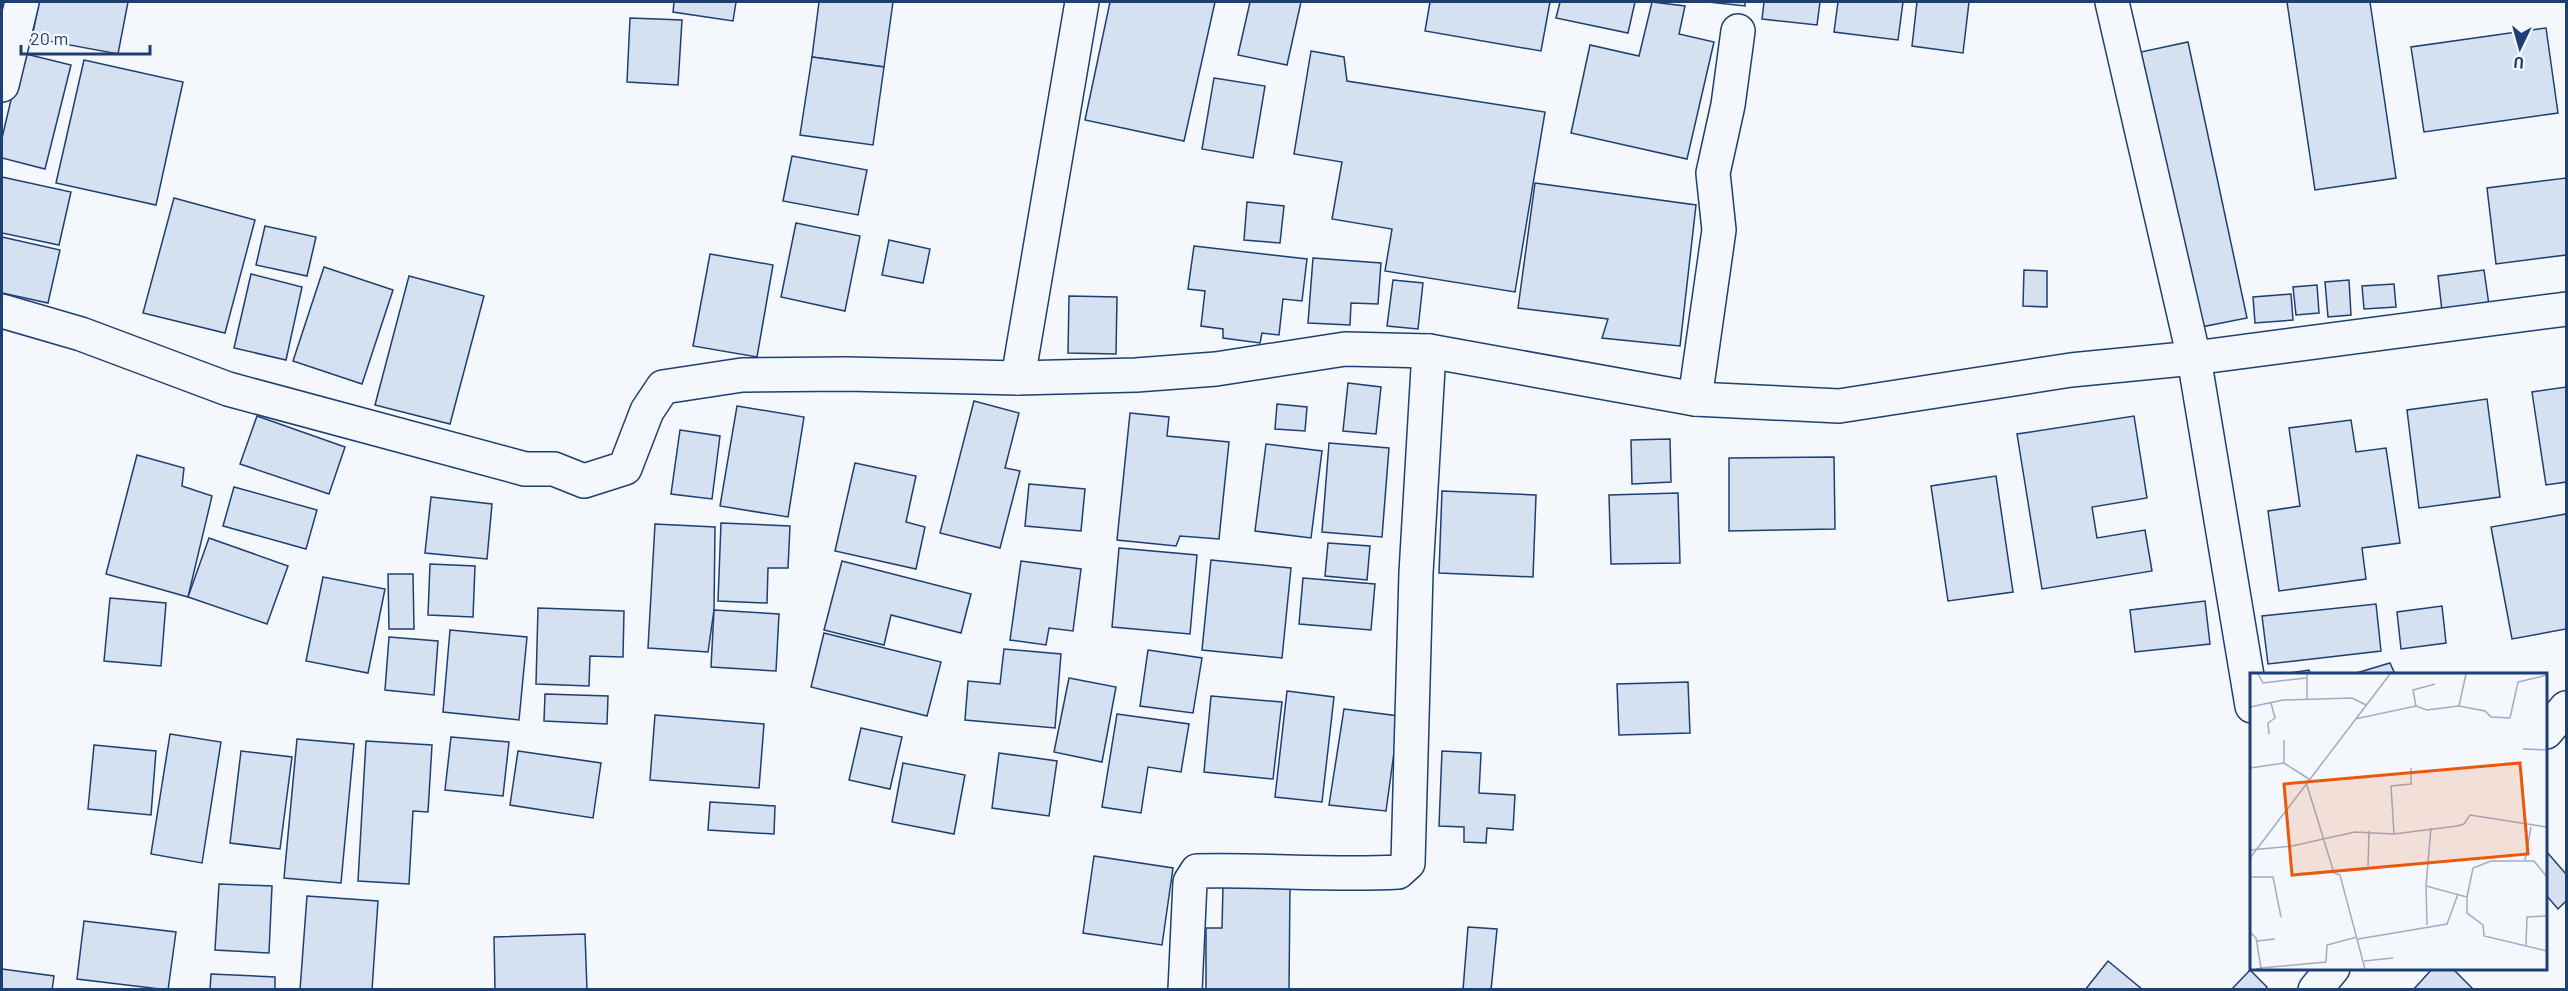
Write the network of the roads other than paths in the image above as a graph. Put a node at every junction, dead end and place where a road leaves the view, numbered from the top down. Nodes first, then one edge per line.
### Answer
1 (22, 2) edge
2 (1082, 2) edge
3 (2112, 2) edge
4 (1738, 31) dead end
5 (2, 85) edge
6 (2566, 309) edge
7 (2, 311) edge
8 (1429, 351) junction
9 (2194, 358) junction
10 (1018, 378) junction
11 (1695, 399) junction
12 (2250, 694) edge
13 (2566, 708) edge
14 (2547, 731) edge
15 (1185, 990) edge

1 - 5 street
2 - 10 street
3 - 9 street
4 - 11 street
6 - 9 street
7 - 10 street
8 - 10 street
8 - 11 street
8 - 15 street
9 - 11 street
9 - 12 street
13 - 14 street

